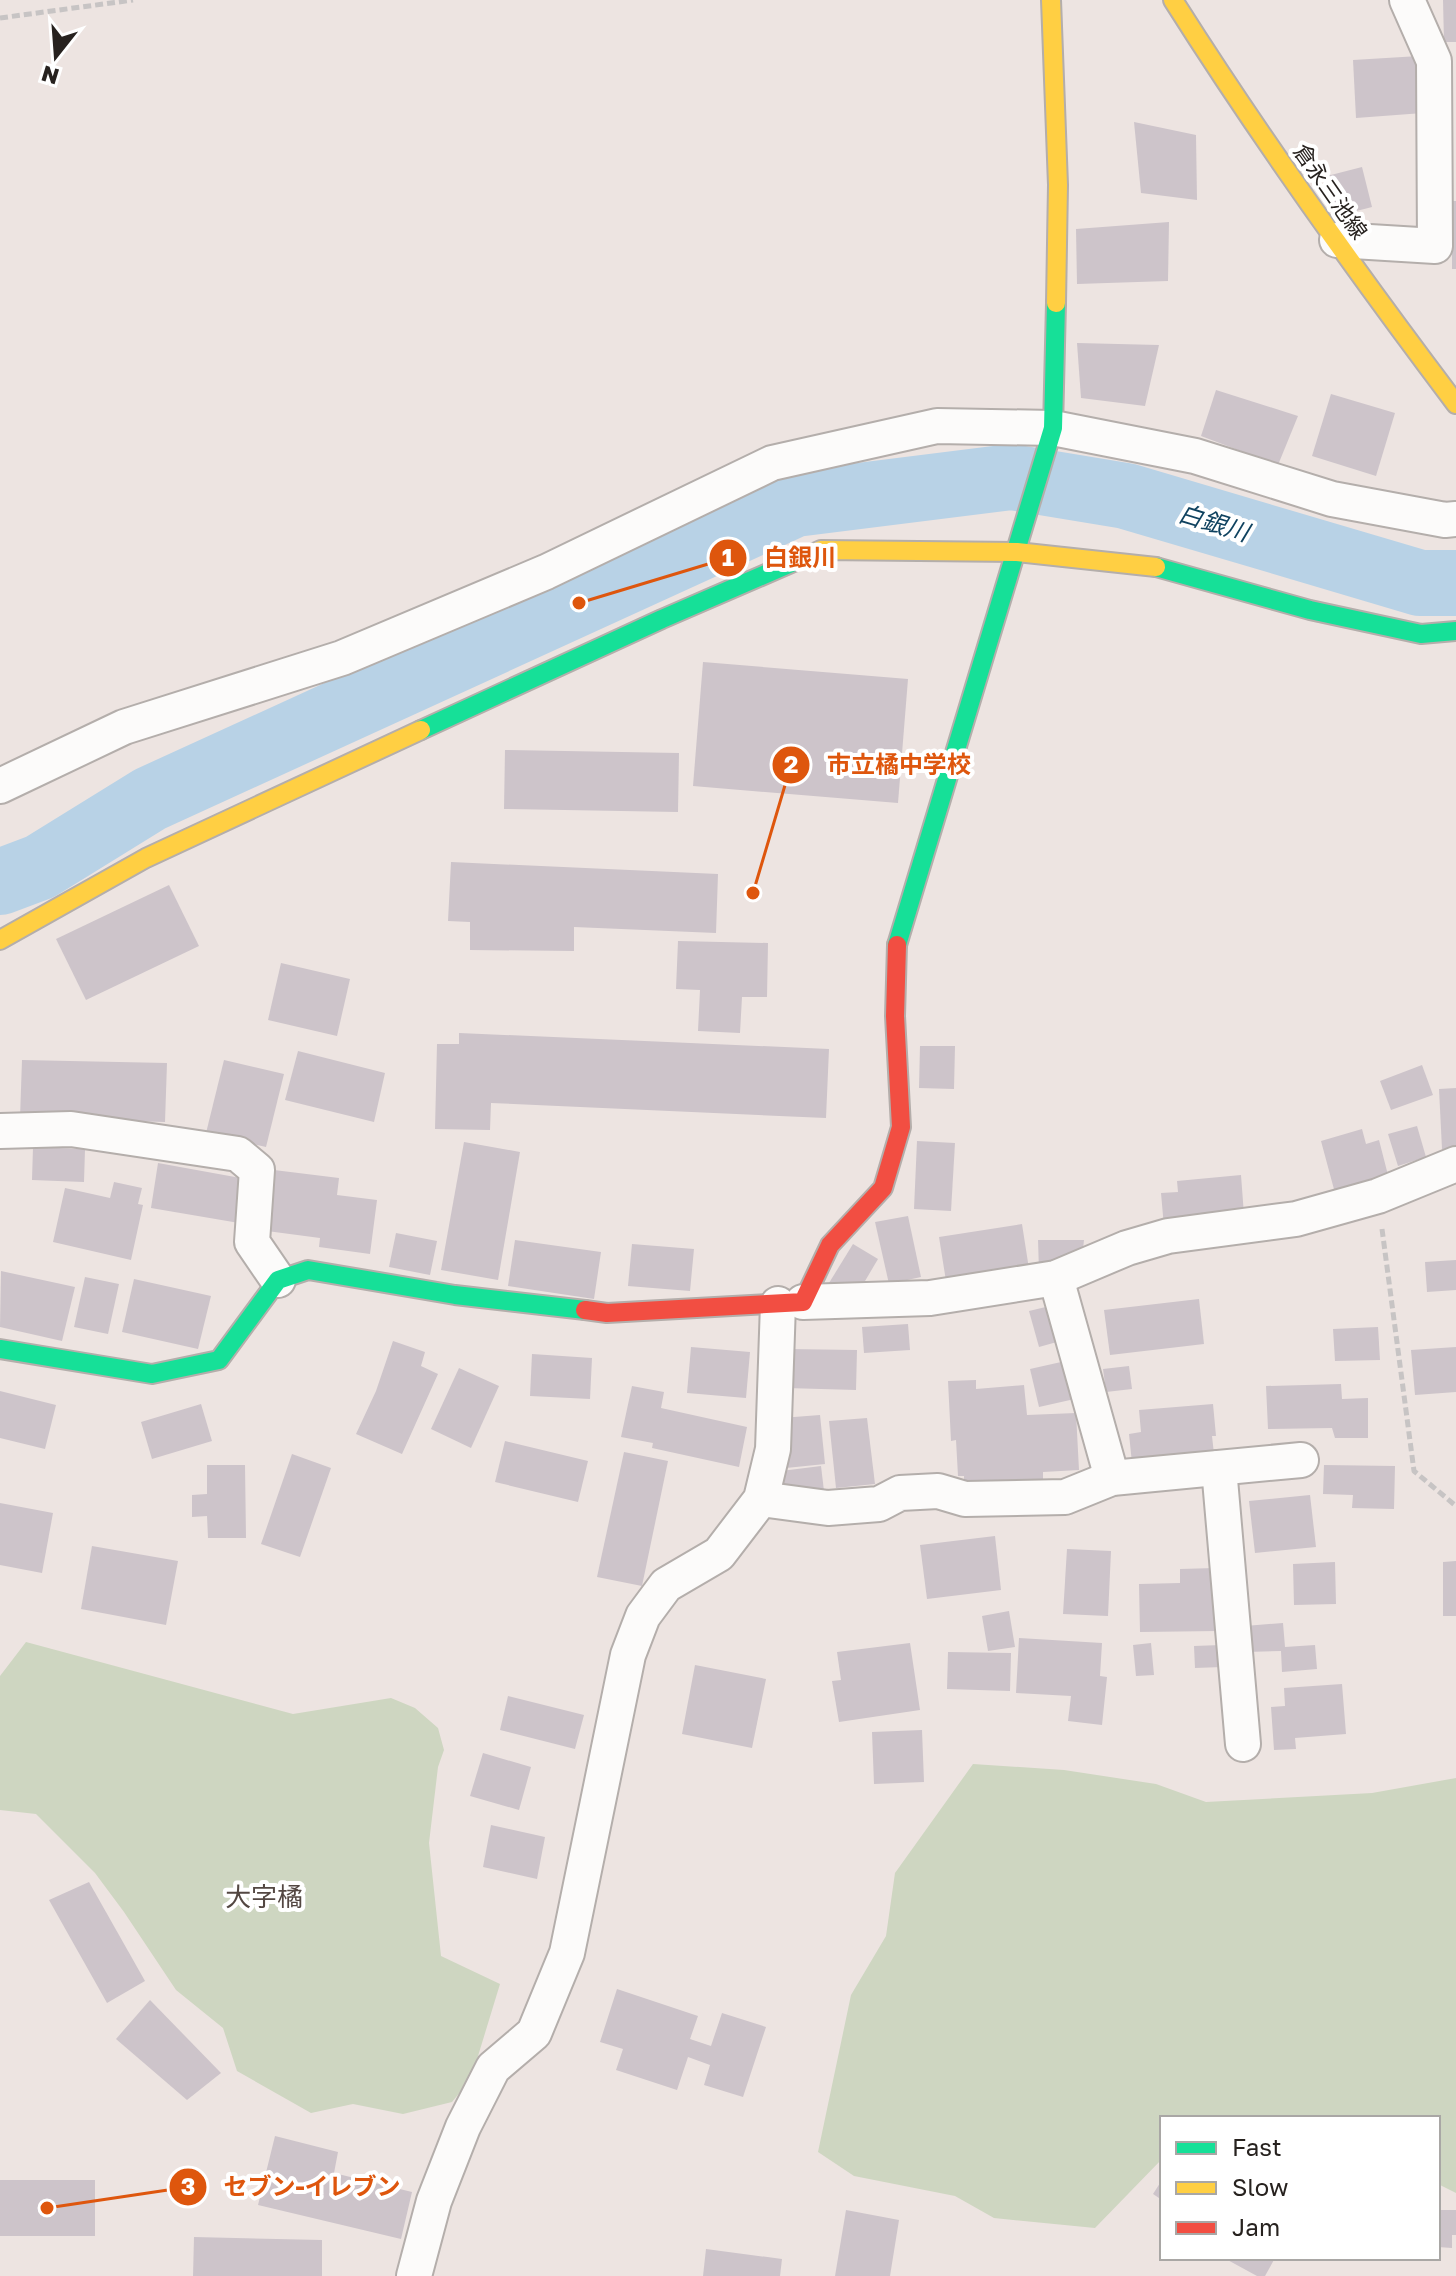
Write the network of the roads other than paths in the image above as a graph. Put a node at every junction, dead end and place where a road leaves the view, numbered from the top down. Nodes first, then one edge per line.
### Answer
1 (1051, 0) edge
2 (1173, 0) edge
3 (1407, 0) edge
4 (1337, 240) junction
5 (1456, 404) edge
6 (1053, 428) junction
7 (1456, 519) edge
8 (1017, 552) junction
9 (1456, 631) edge
10 (0, 786) edge
11 (0, 940) edge
12 (0, 1131) edge
13 (1456, 1164) edge
14 (1056, 1278) junction
15 (278, 1280) junction
16 (790, 1303) junction
17 (0, 1349) edge
18 (1301, 1460) dead end
19 (1219, 1468) junction
20 (1112, 1478) junction
21 (761, 1499) junction
22 (1243, 1744) dead end
23 (414, 2276) edge

1 - 6 street
2 - 4 street, 倉永三池線
3 - 4 street
4 - 5 street, 倉永三池線
6 - 7 street
6 - 8 street
6 - 10 street
8 - 9 street
8 - 11 street
8 - 16 street
12 - 15 street
13 - 14 street
14 - 16 street
14 - 20 street
15 - 16 street
15 - 17 street
16 - 21 street
18 - 19 street
19 - 20 street
19 - 22 street
20 - 21 street
21 - 23 street

